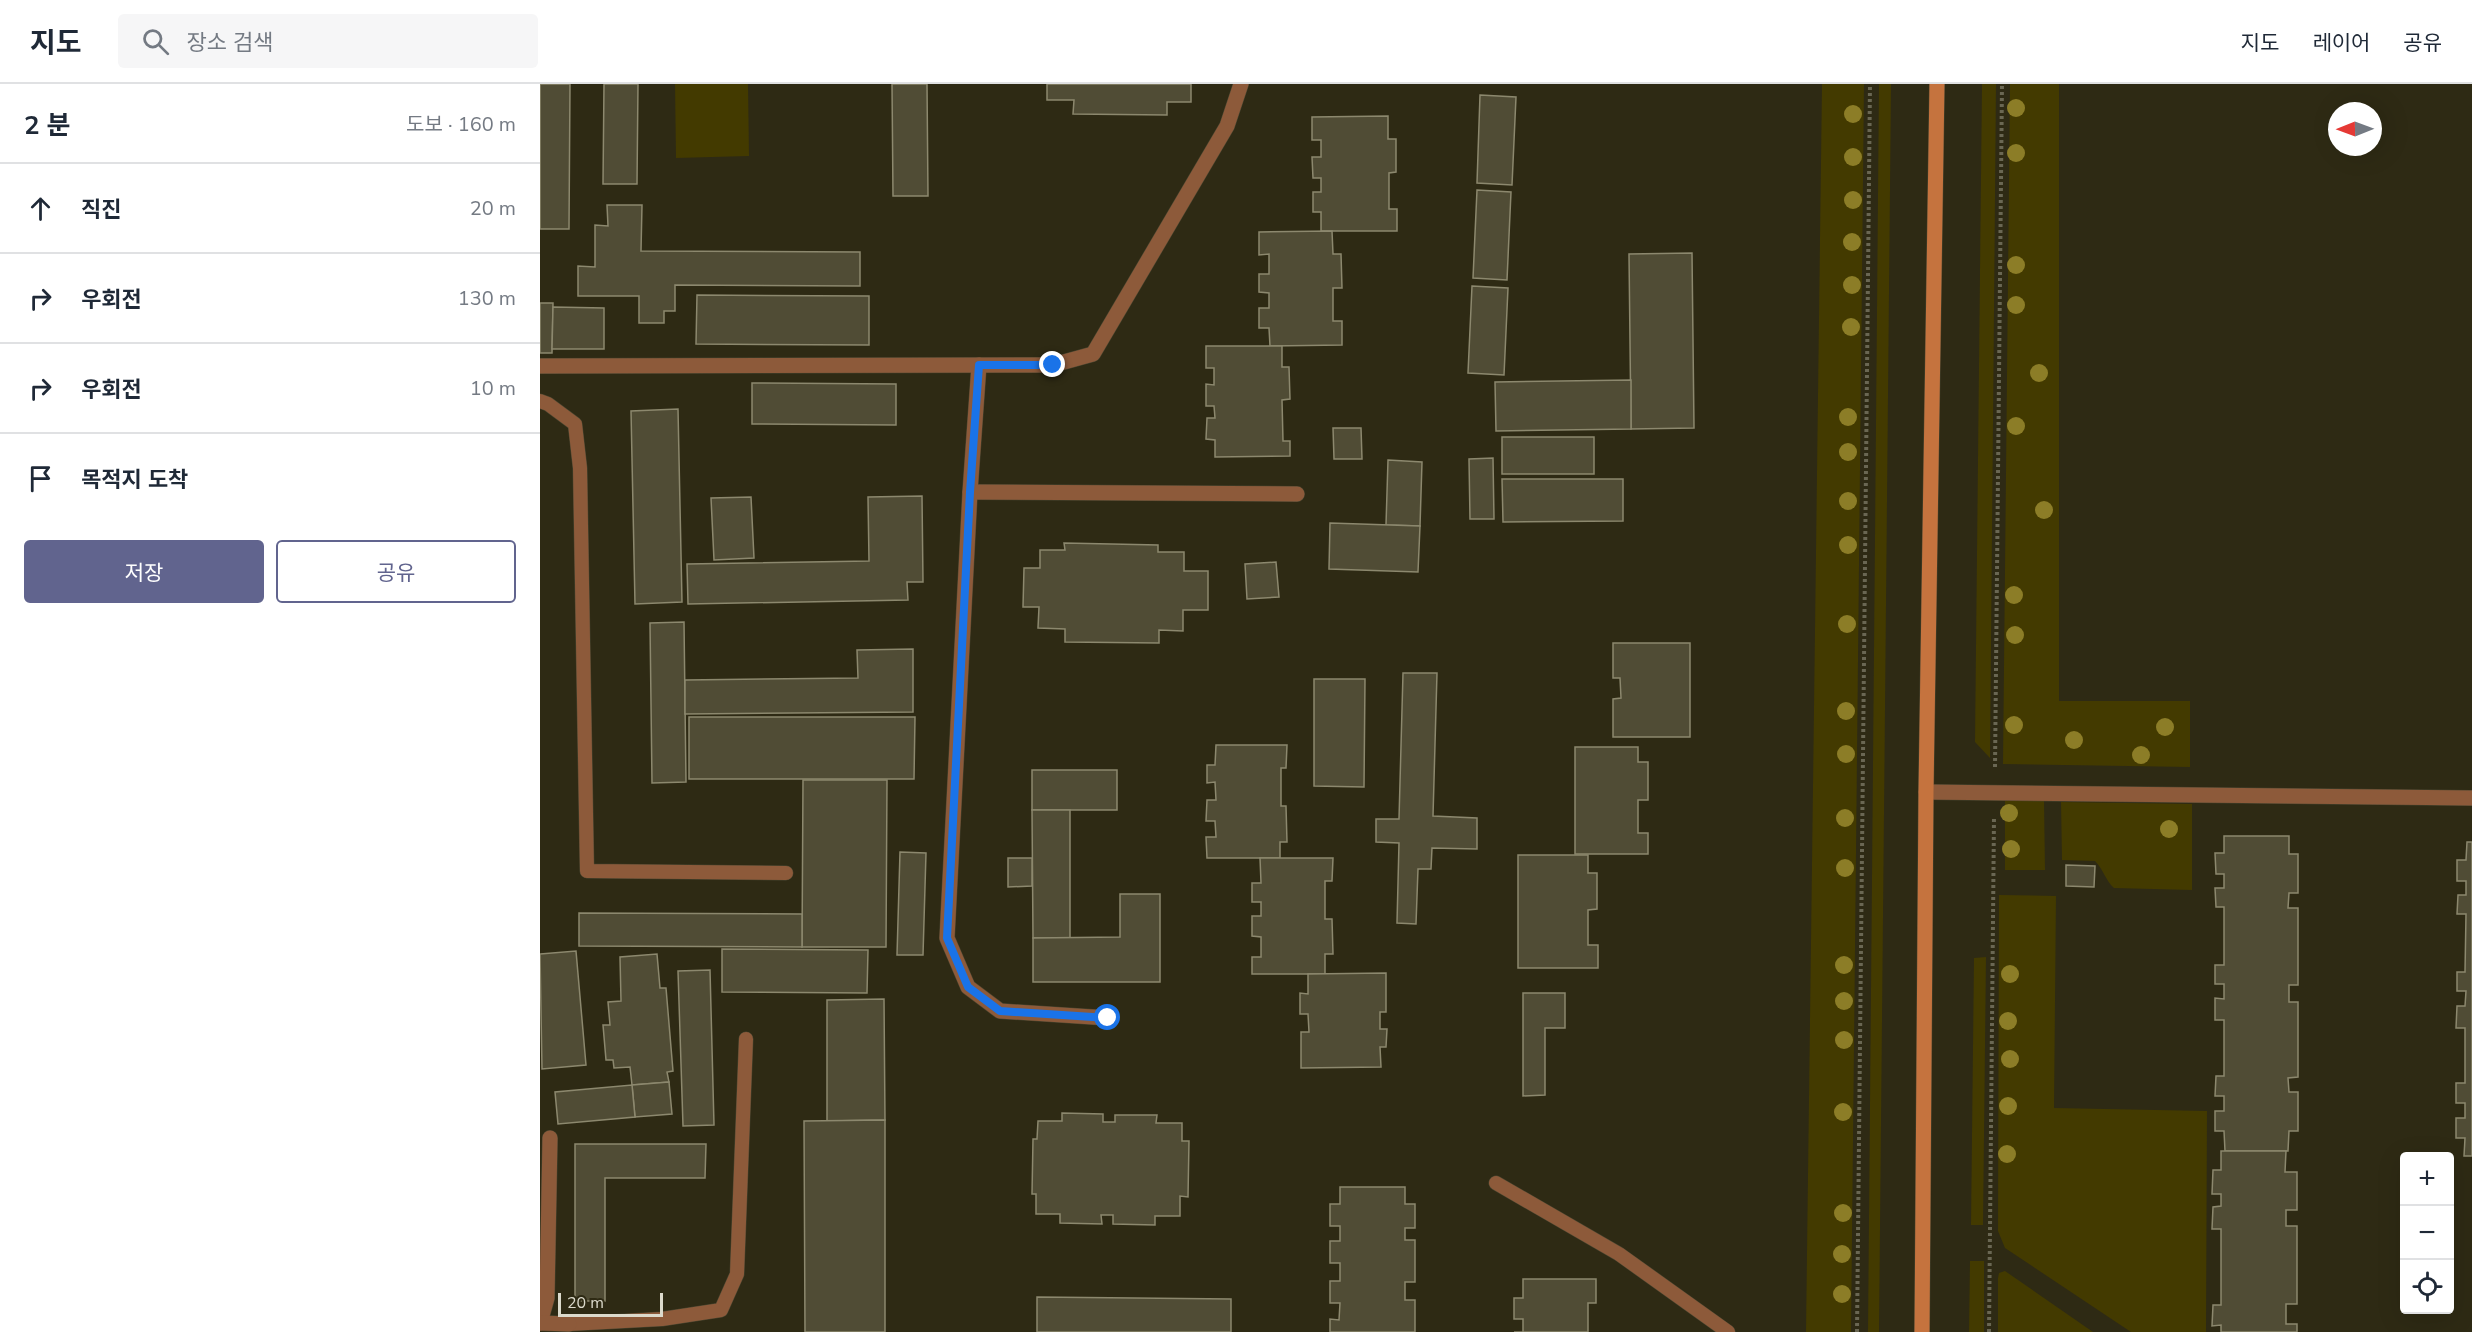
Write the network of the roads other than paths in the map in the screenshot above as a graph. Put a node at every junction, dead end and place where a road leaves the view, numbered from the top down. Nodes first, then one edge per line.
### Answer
1 (1241, 84) edge
2 (1937, 84) edge
3 (979, 365) junction
4 (540, 366) edge
5 (540, 401) edge
6 (970, 492) junction
7 (1297, 494) dead end
8 (1926, 792) junction
9 (2472, 798) edge
10 (786, 873) dead end
11 (1108, 1018) dead end
12 (746, 1039) dead end
13 (550, 1138) dead end
14 (1496, 1183) dead end
15 (540, 1323) edge
16 (569, 1324) joint
17 (1728, 1332) edge
18 (1922, 1332) edge

1 - 3 street
2 - 8 main road
3 - 4 street
3 - 6 street
5 - 10 lane
6 - 7 street
6 - 11 street
8 - 9 street
8 - 18 main road
12 - 16 lane
13 - 15 street
14 - 17 lane
15 - 16 street

